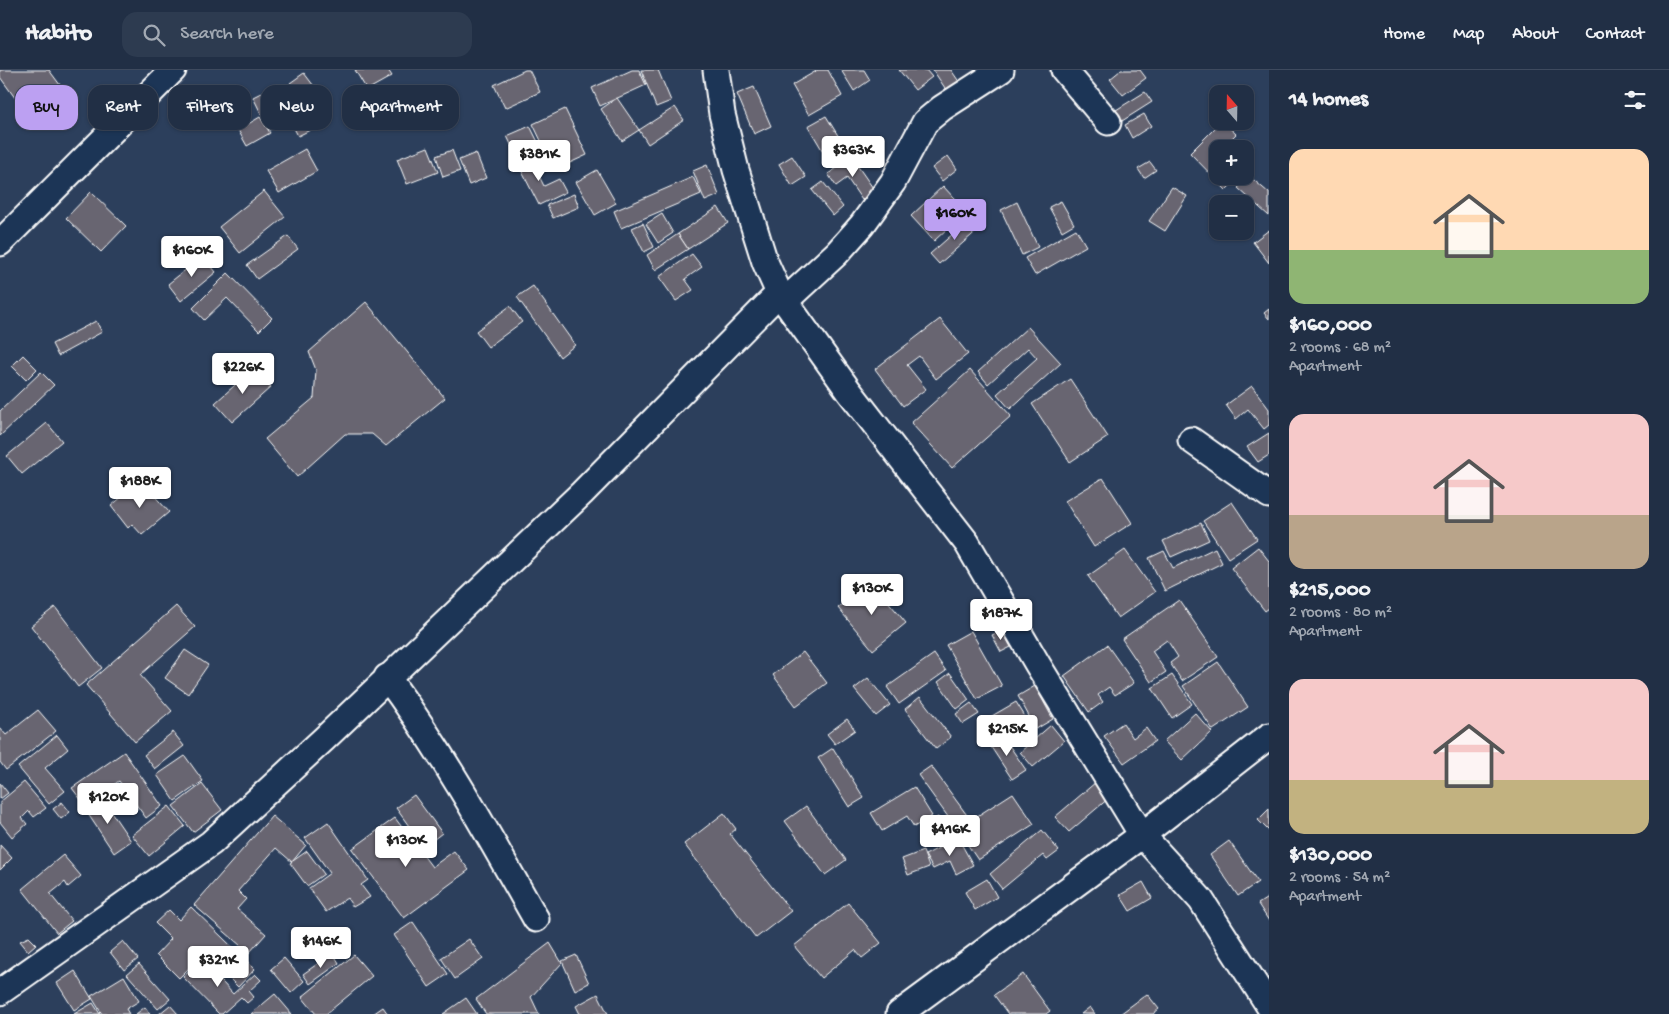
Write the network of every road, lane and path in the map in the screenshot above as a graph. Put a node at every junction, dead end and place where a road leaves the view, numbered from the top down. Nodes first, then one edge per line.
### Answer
1 (173, 70) edge
2 (716, 70) edge
3 (1001, 70) edge
4 (1064, 70) edge
5 (1108, 122) dead end
6 (0, 243) edge
7 (782, 297) junction
8 (1191, 440) dead end
9 (1269, 495) edge
10 (387, 677) junction
11 (1269, 736) edge
12 (1142, 835) junction
13 (536, 919) dead end
14 (0, 992) edge
15 (1269, 1006) edge
16 (899, 1014) edge

1 - 6 street
2 - 7 street
3 - 7 street
4 - 5 street
7 - 10 street
7 - 12 street
8 - 9 street
10 - 13 street
10 - 14 street
11 - 12 street
12 - 15 street
12 - 16 street

